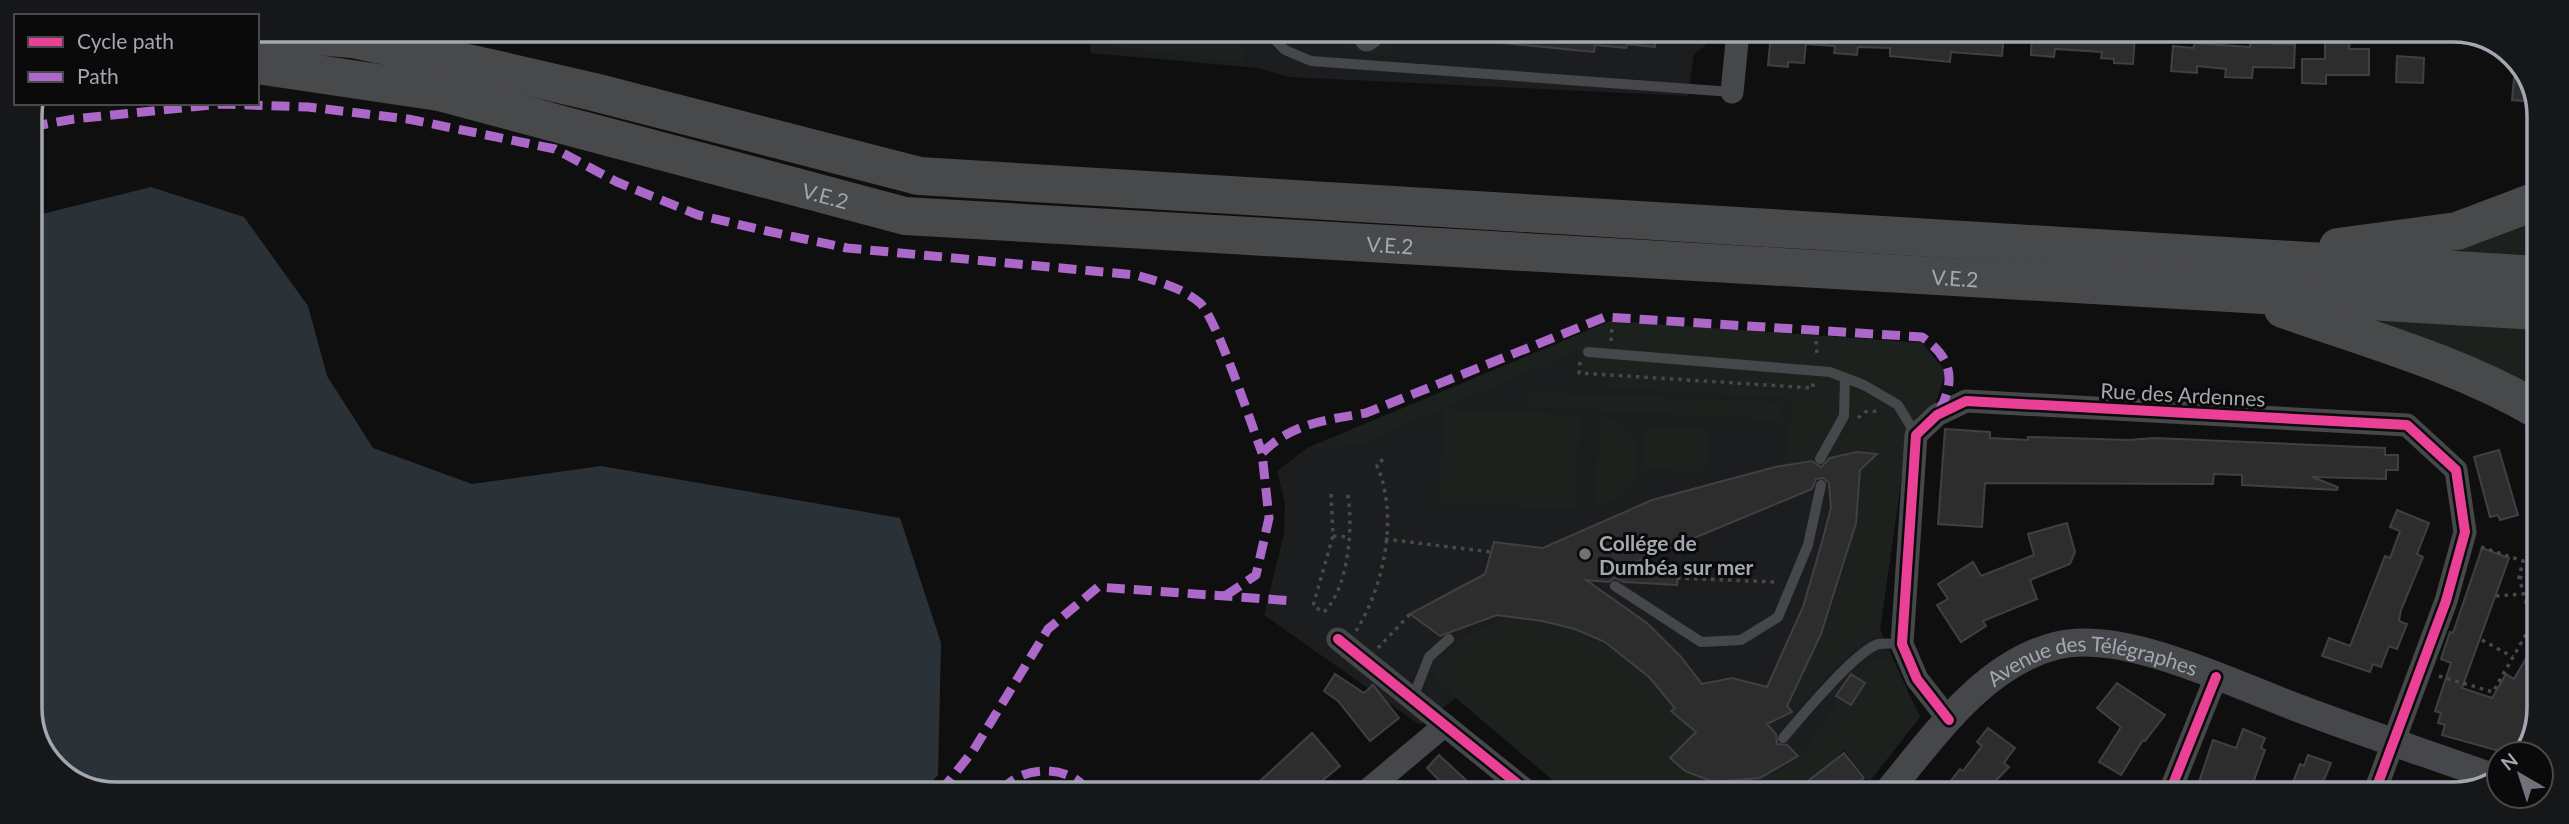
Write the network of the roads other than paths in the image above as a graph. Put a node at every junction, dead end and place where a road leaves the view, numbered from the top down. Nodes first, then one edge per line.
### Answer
1 (366, 42) edge
2 (1277, 42) edge
3 (1737, 42) edge
4 (259, 65) edge
5 (1732, 92) joint
6 (2527, 205) edge
7 (2527, 275) edge
8 (2241, 276) junction
9 (2527, 311) edge
10 (1584, 356) road end
11 (1845, 378) junction
12 (2527, 404) edge
13 (1912, 430) junction
14 (1820, 459) dead end
15 (1821, 485) dead end
16 (1615, 586) dead end
17 (1346, 638) road end
18 (1449, 639) dead end
19 (1902, 644) junction
20 (2216, 677) junction
21 (1412, 700) junction
22 (1950, 720) junction
23 (1445, 725) junction
24 (1783, 738) dead end
25 (2393, 742) junction
26 (2485, 774) edge
27 (1377, 782) edge
28 (1515, 782) edge
29 (1896, 782) edge
30 (2174, 782) edge
31 (2378, 782) edge

1 - 8 highway, V.E.2
2 - 5 lane
3 - 5 street
4 - 8 highway, V.E.2
6 - 8 highway
7 - 8 highway, V.E.2
8 - 9 highway, V.E.2
8 - 12 highway
10 - 11 lane
11 - 13 lane
11 - 14 lane
13 - 19 street
13 - 25 street, Rue des Ardennes
15 - 16 lane
17 - 21 street
18 - 21 lane
19 - 22 street
19 - 24 lane
20 - 22 street, Avenue des Télégraphes
20 - 25 street, Avenue des Télégraphes
20 - 30 street
21 - 23 street
22 - 29 street, Avenue des Télégraphes
23 - 27 street
23 - 28 street
25 - 26 street, Avenue des Télégraphes
25 - 31 street, Rue des Ardennes

